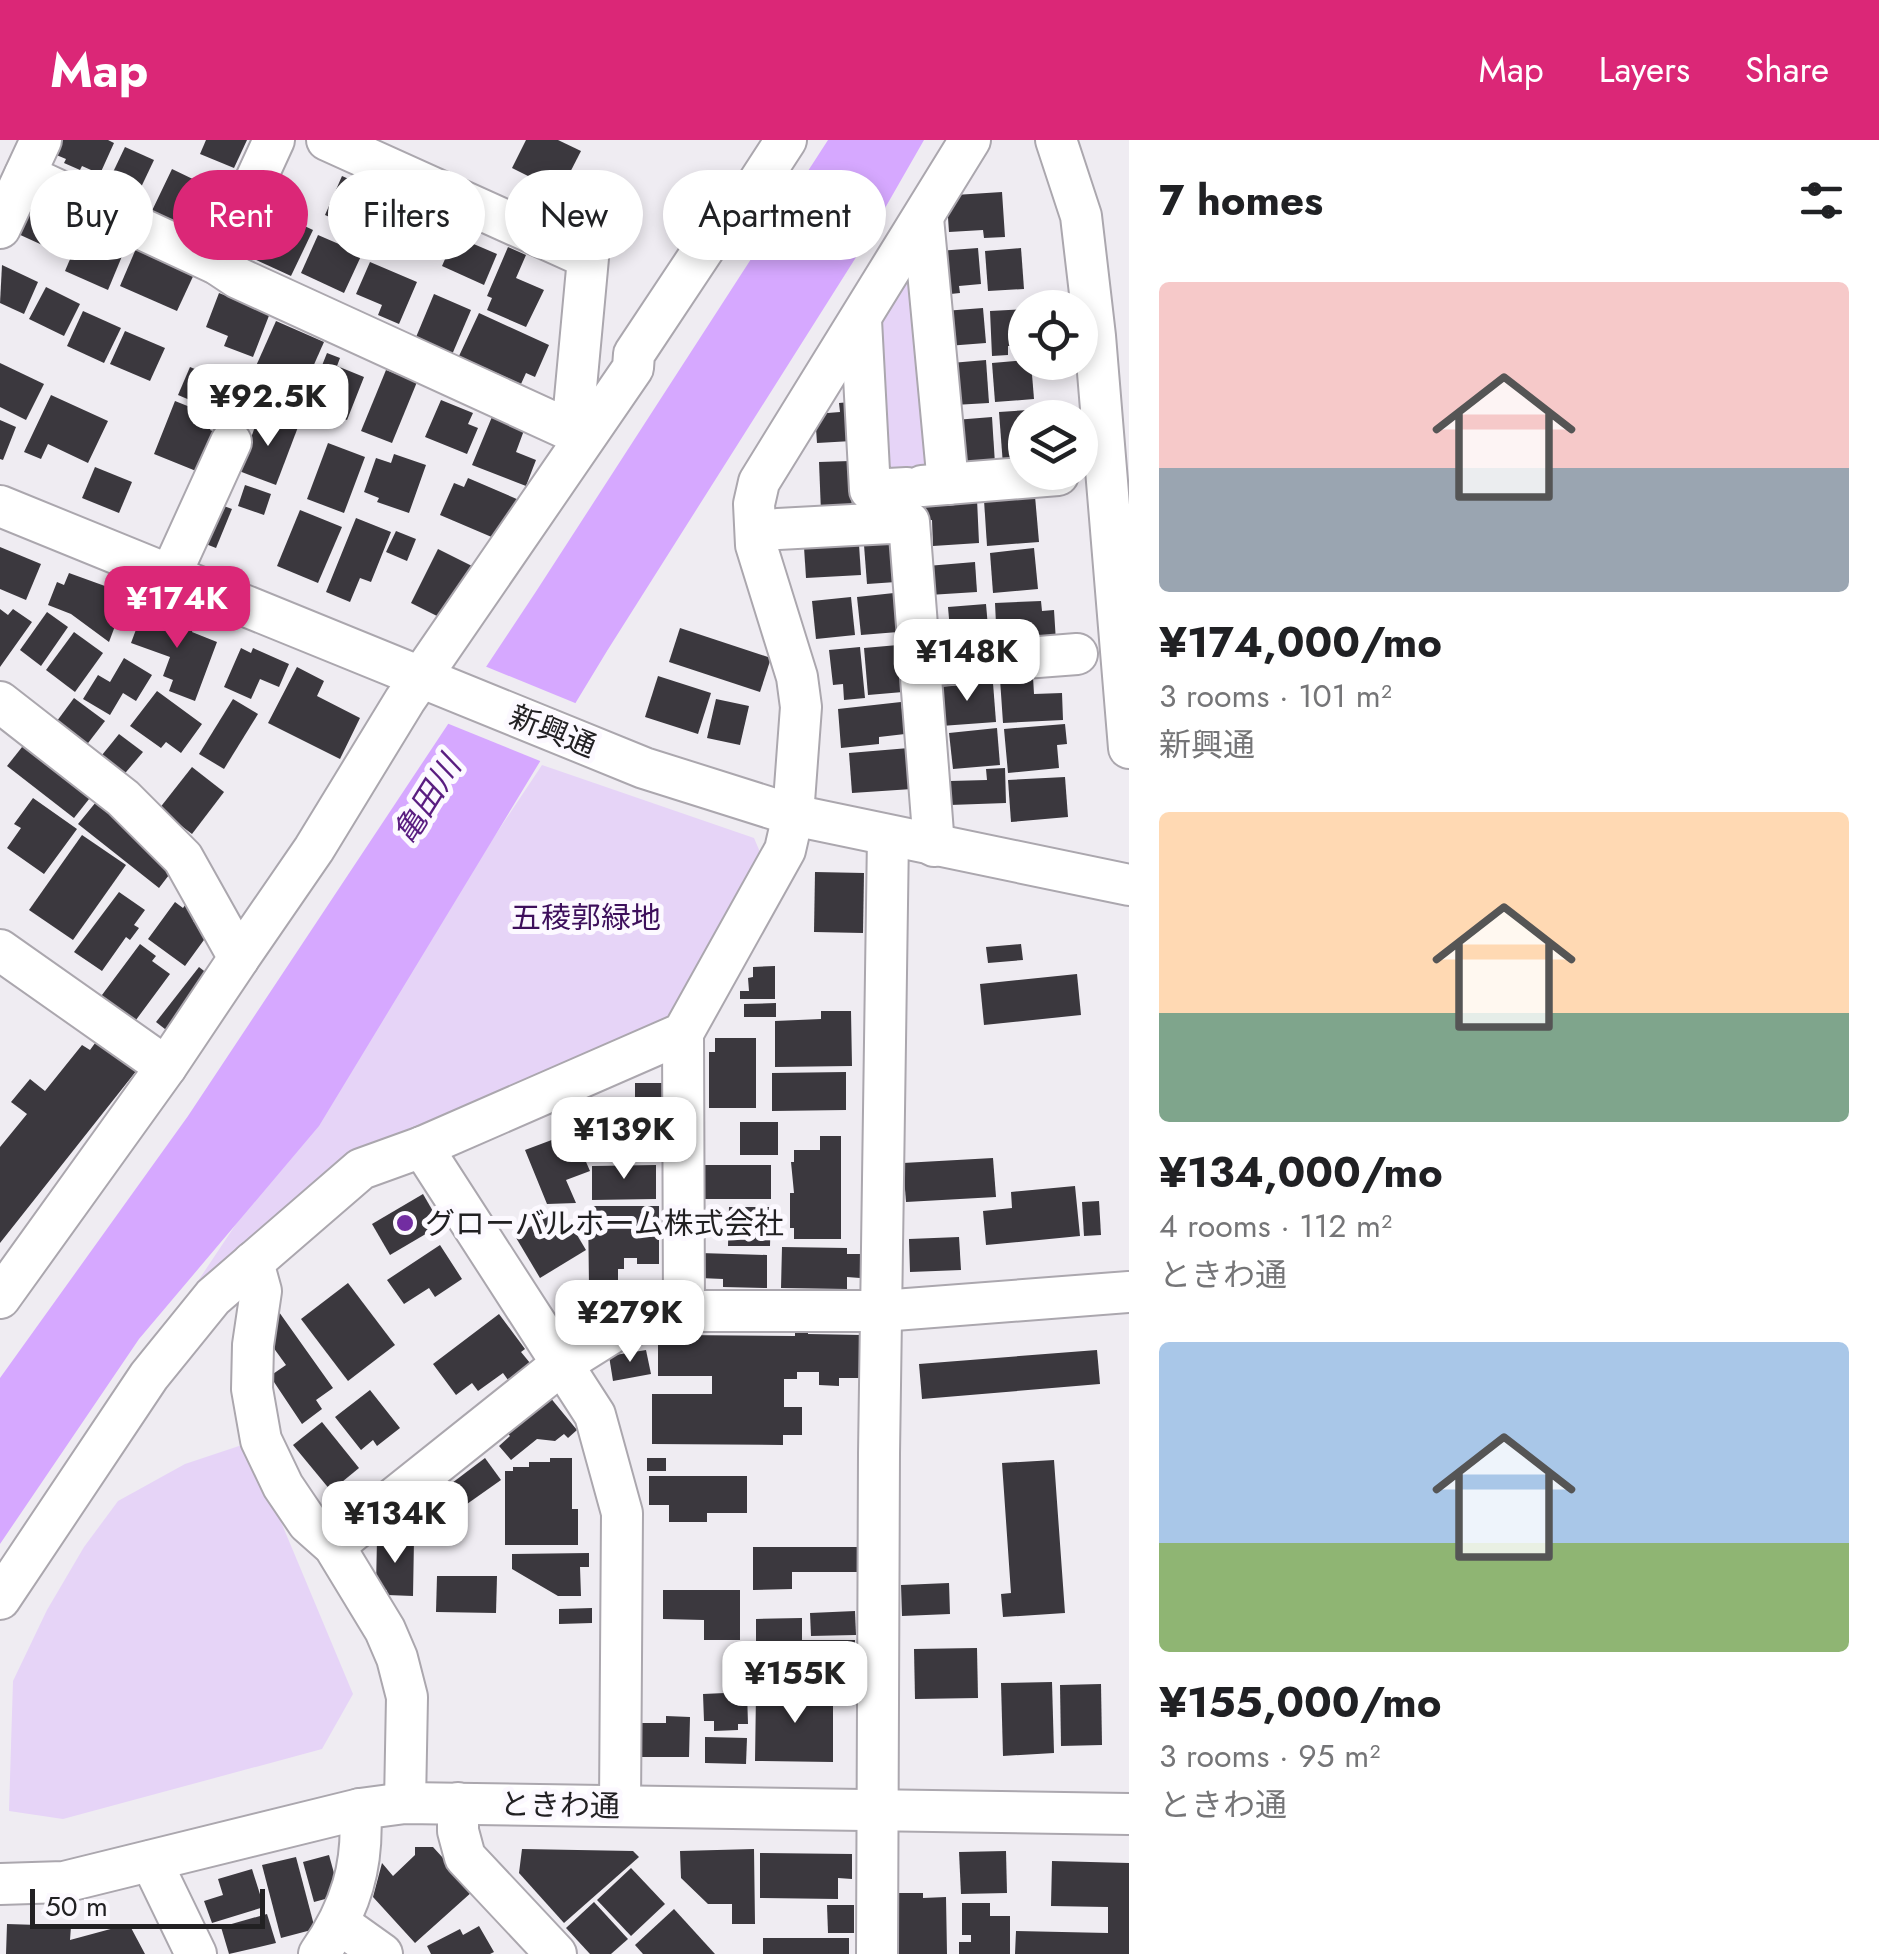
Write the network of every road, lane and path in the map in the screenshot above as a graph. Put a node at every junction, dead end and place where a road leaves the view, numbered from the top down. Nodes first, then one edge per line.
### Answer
1 (274, 140) edge
2 (328, 140) edge
3 (786, 140) edge
4 (970, 140) edge
5 (1056, 140) edge
6 (33, 157) edge
7 (922, 218) junction
8 (0, 228) edge
9 (217, 264) junction
10 (861, 320) junction
11 (1114, 398) edge
12 (231, 442) dead end
13 (572, 445) junction
14 (1008, 479) edge
15 (948, 484) junction
16 (0, 506) edge
17 (890, 506) junction
18 (778, 530) dead end
19 (170, 576) junction
20 (1077, 654) dead end
21 (920, 666) junction
22 (428, 681) junction
23 (0, 702) edge
24 (1129, 748) edge
25 (793, 815) junction
26 (888, 836) junction
27 (934, 846) junction
28 (1129, 885) edge
29 (0, 950) edge
30 (239, 958) junction
31 (683, 1033) junction
32 (166, 1067) junction
33 (422, 1147) junction
34 (254, 1262) junction
35 (1129, 1292) edge
36 (0, 1298) edge
37 (882, 1310) junction
38 (684, 1311) junction
39 (562, 1364) junction
40 (334, 1546) junction
41 (0, 1599) edge
42 (405, 1803) junction
43 (458, 1803) junction
44 (620, 1806) junction
45 (360, 1810) junction
46 (879, 1810) junction
47 (1129, 1814) edge
48 (151, 1861) junction
49 (0, 1884) edge
50 (329, 1939) edge
51 (196, 1954) edge
52 (382, 1954) edge
53 (556, 1954) edge
54 (877, 1954) edge

1 - 9 street
2 - 13 street
3 - 13 street
4 - 7 street
5 - 11 street
6 - 8 street
6 - 9 street
7 - 10 street
7 - 15 street
9 - 13 street
10 - 17 street
10 - 25 street
11 - 24 street
12 - 19 street
13 - 22 street
14 - 15 street
15 - 17 street
16 - 19 street, 新興通
17 - 18 street
17 - 21 street
19 - 22 street, 新興通
20 - 21 street
21 - 27 street
22 - 25 street, 新興通
22 - 30 street
23 - 30 street
25 - 26 street, 新興通
25 - 31 street
26 - 27 street, 新興通
26 - 37 street
27 - 28 street, 新興通
29 - 32 street
30 - 32 street
31 - 33 street
31 - 38 street
32 - 36 street
33 - 34 street
33 - 39 street
34 - 40 street
34 - 41 street
35 - 37 street
37 - 38 street
37 - 46 street
38 - 39 street
39 - 40 street
39 - 44 street
40 - 42 street
42 - 43 street, ときわ通
42 - 45 street, ときわ通
43 - 44 street, ときわ通
43 - 53 street
44 - 46 street, ときわ通
45 - 48 street, ときわ通
45 - 50 street
46 - 47 street, ときわ通
46 - 54 street
48 - 49 street, ときわ通
48 - 51 street
50 - 52 street

